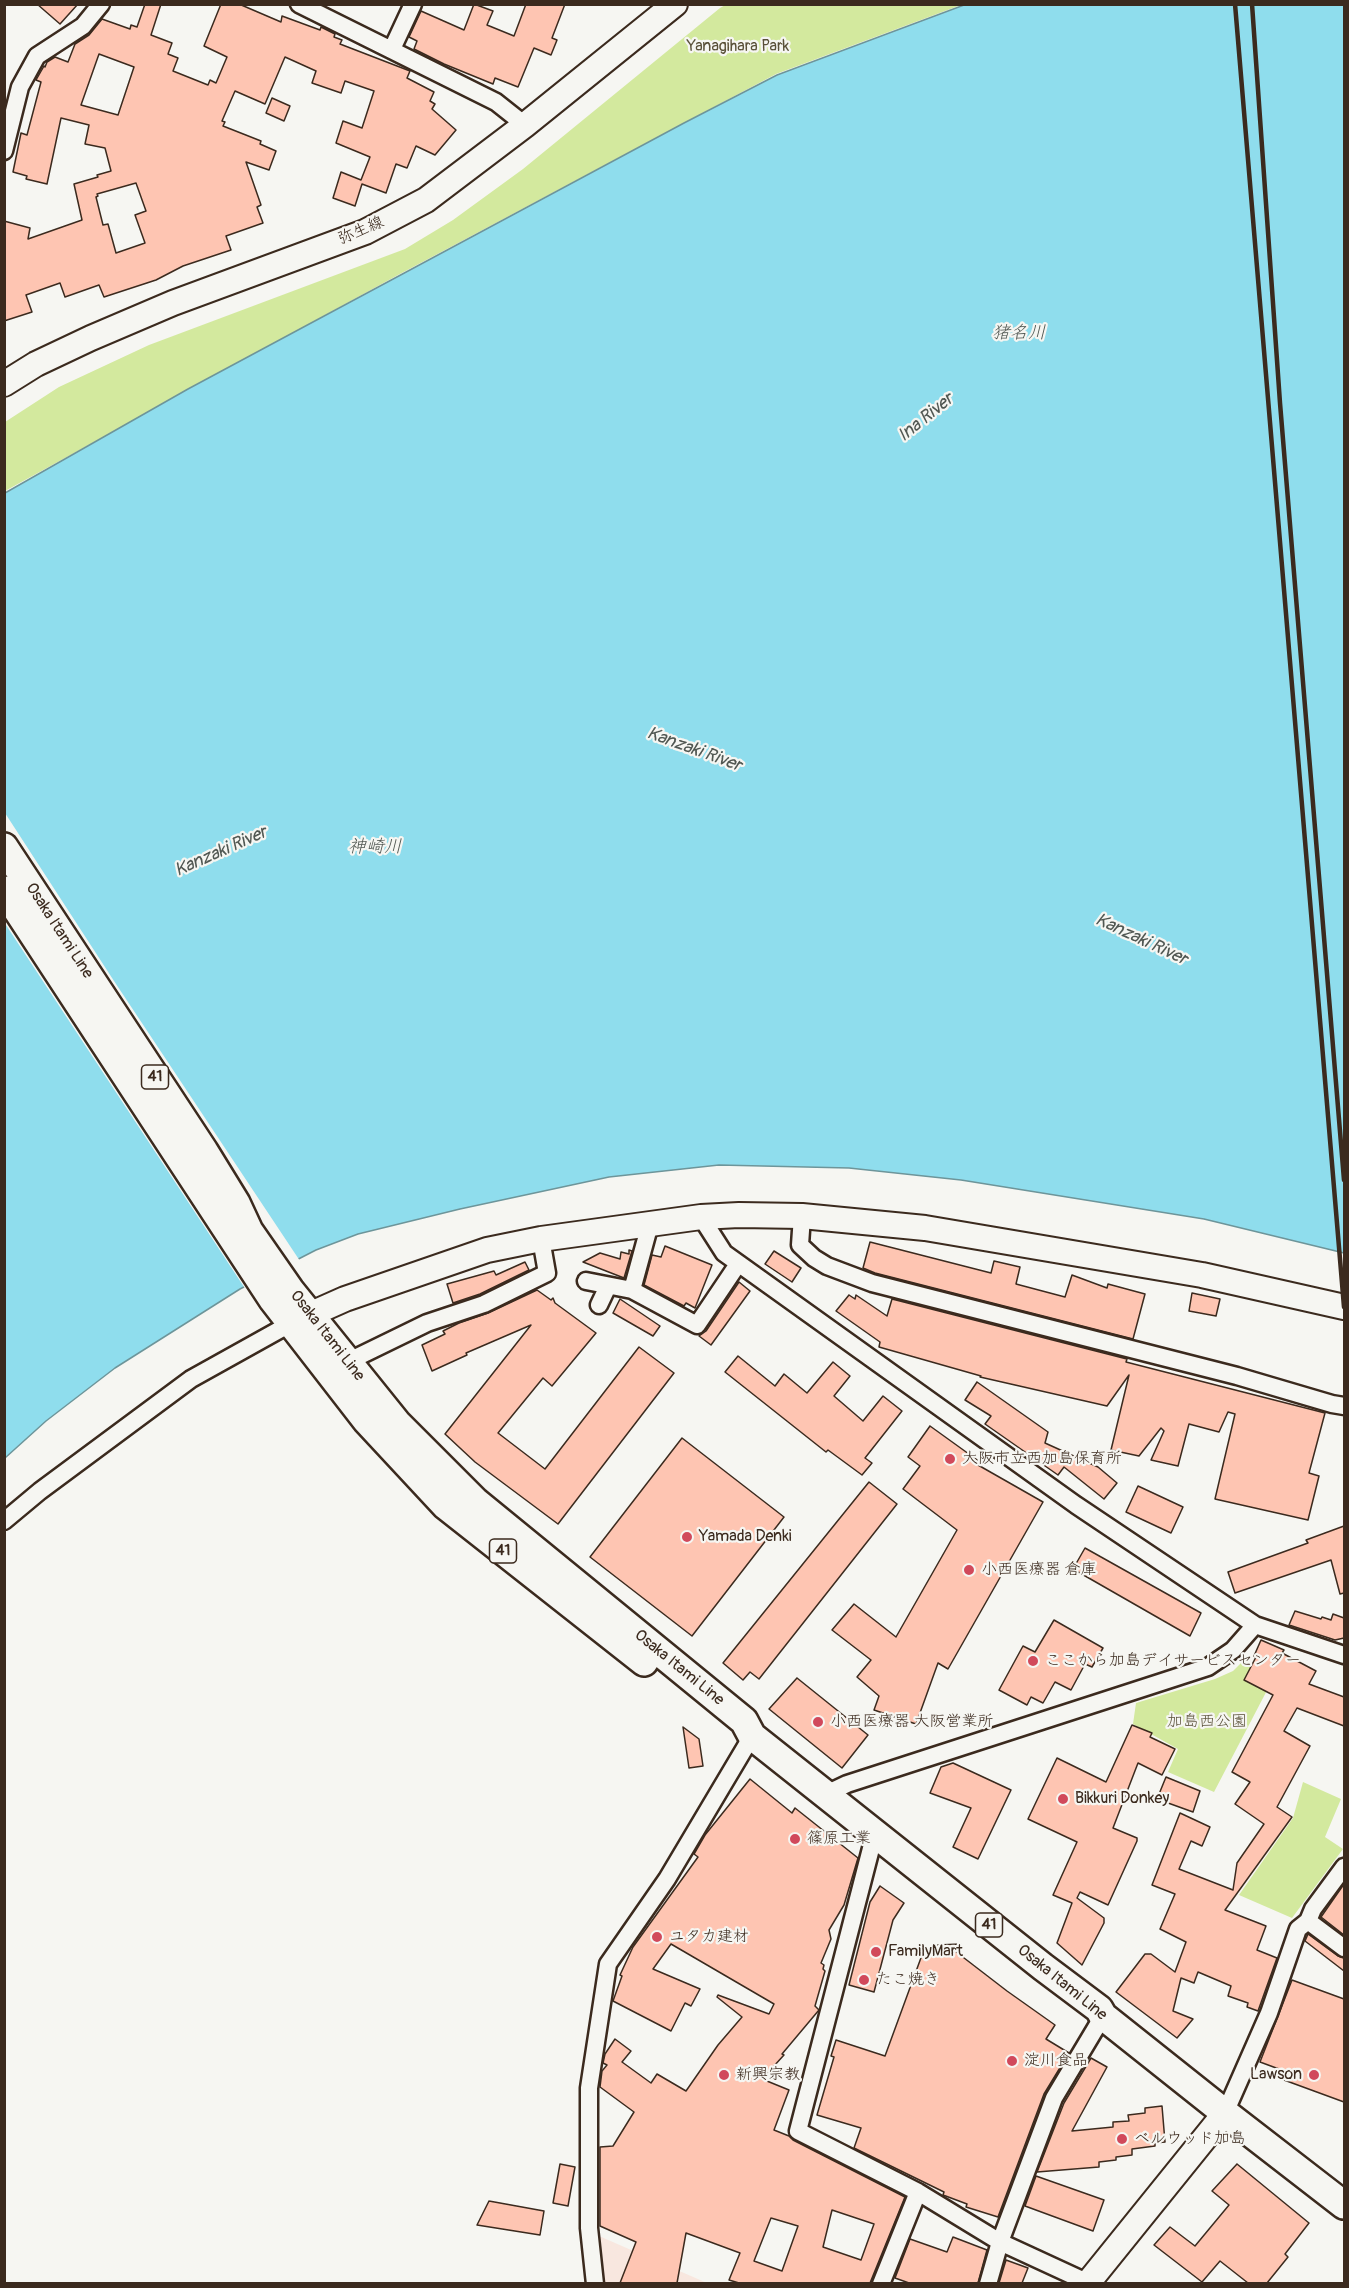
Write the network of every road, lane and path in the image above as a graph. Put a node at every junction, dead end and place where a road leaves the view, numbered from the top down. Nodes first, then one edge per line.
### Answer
1 (101, 4) edge
2 (299, 4) edge
3 (413, 4) edge
4 (675, 4) edge
5 (324, 10) edge
6 (392, 49) junction
7 (525, 125) junction
8 (4, 151) edge
9 (4, 384) edge
10 (4, 847) edge
11 (4, 890) edge
12 (701, 1216) junction
13 (802, 1216) junction
14 (650, 1224) junction
15 (541, 1239) junction
16 (738, 1264) junction
17 (586, 1281) dead end
18 (608, 1286) junction
19 (632, 1290) junction
20 (599, 1305) dead end
21 (1344, 1307) edge
22 (298, 1316) junction
23 (346, 1362) junction
24 (1344, 1406) edge
25 (4, 1521) edge
26 (1255, 1625) junction
27 (1344, 1655) edge
28 (752, 1736) junction
29 (826, 1794) junction
30 (875, 1833) junction
31 (1344, 1867) edge
32 (1308, 1921) junction
33 (1344, 1948) edge
34 (1103, 2016) junction
35 (1226, 2114) junction
36 (918, 2192) junction
37 (1344, 2205) edge
38 (1000, 2242) junction
39 (596, 2283) edge
40 (881, 2283) edge
41 (988, 2283) edge
42 (1089, 2283) edge

1 - 8 street
2 - 5 street
3 - 6 street
4 - 7 street, 弥生線
5 - 6 street
6 - 7 street
7 - 9 street, 弥生線
10 - 22 main road, Osaka Itami Line / 41
11 - 22 main road, Osaka Itami Line / 41
12 - 13 street
12 - 14 street
12 - 16 street
13 - 21 street
13 - 24 street
14 - 15 street
14 - 19 street
15 - 22 street
15 - 23 street
16 - 19 street
16 - 26 street
17 - 18 street
18 - 19 street
18 - 20 street
22 - 23 main road, Osaka Itami Line / 41
22 - 25 street
22 - 28 main road, Osaka Itami Line / 41
23 - 28 main road, Osaka Itami Line / 41
26 - 27 street
26 - 29 street
28 - 29 main road, Osaka Itami Line / 41
28 - 39 street
29 - 30 main road, Osaka Itami Line / 41
30 - 34 main road, Osaka Itami Line / 41
30 - 36 street
31 - 32 street
32 - 33 street
32 - 35 street
34 - 35 main road, Osaka Itami Line / 41
34 - 38 street
35 - 37 main road, Osaka Itami Line / 41
35 - 42 street
36 - 38 street
36 - 40 street
38 - 41 street
38 - 42 street

